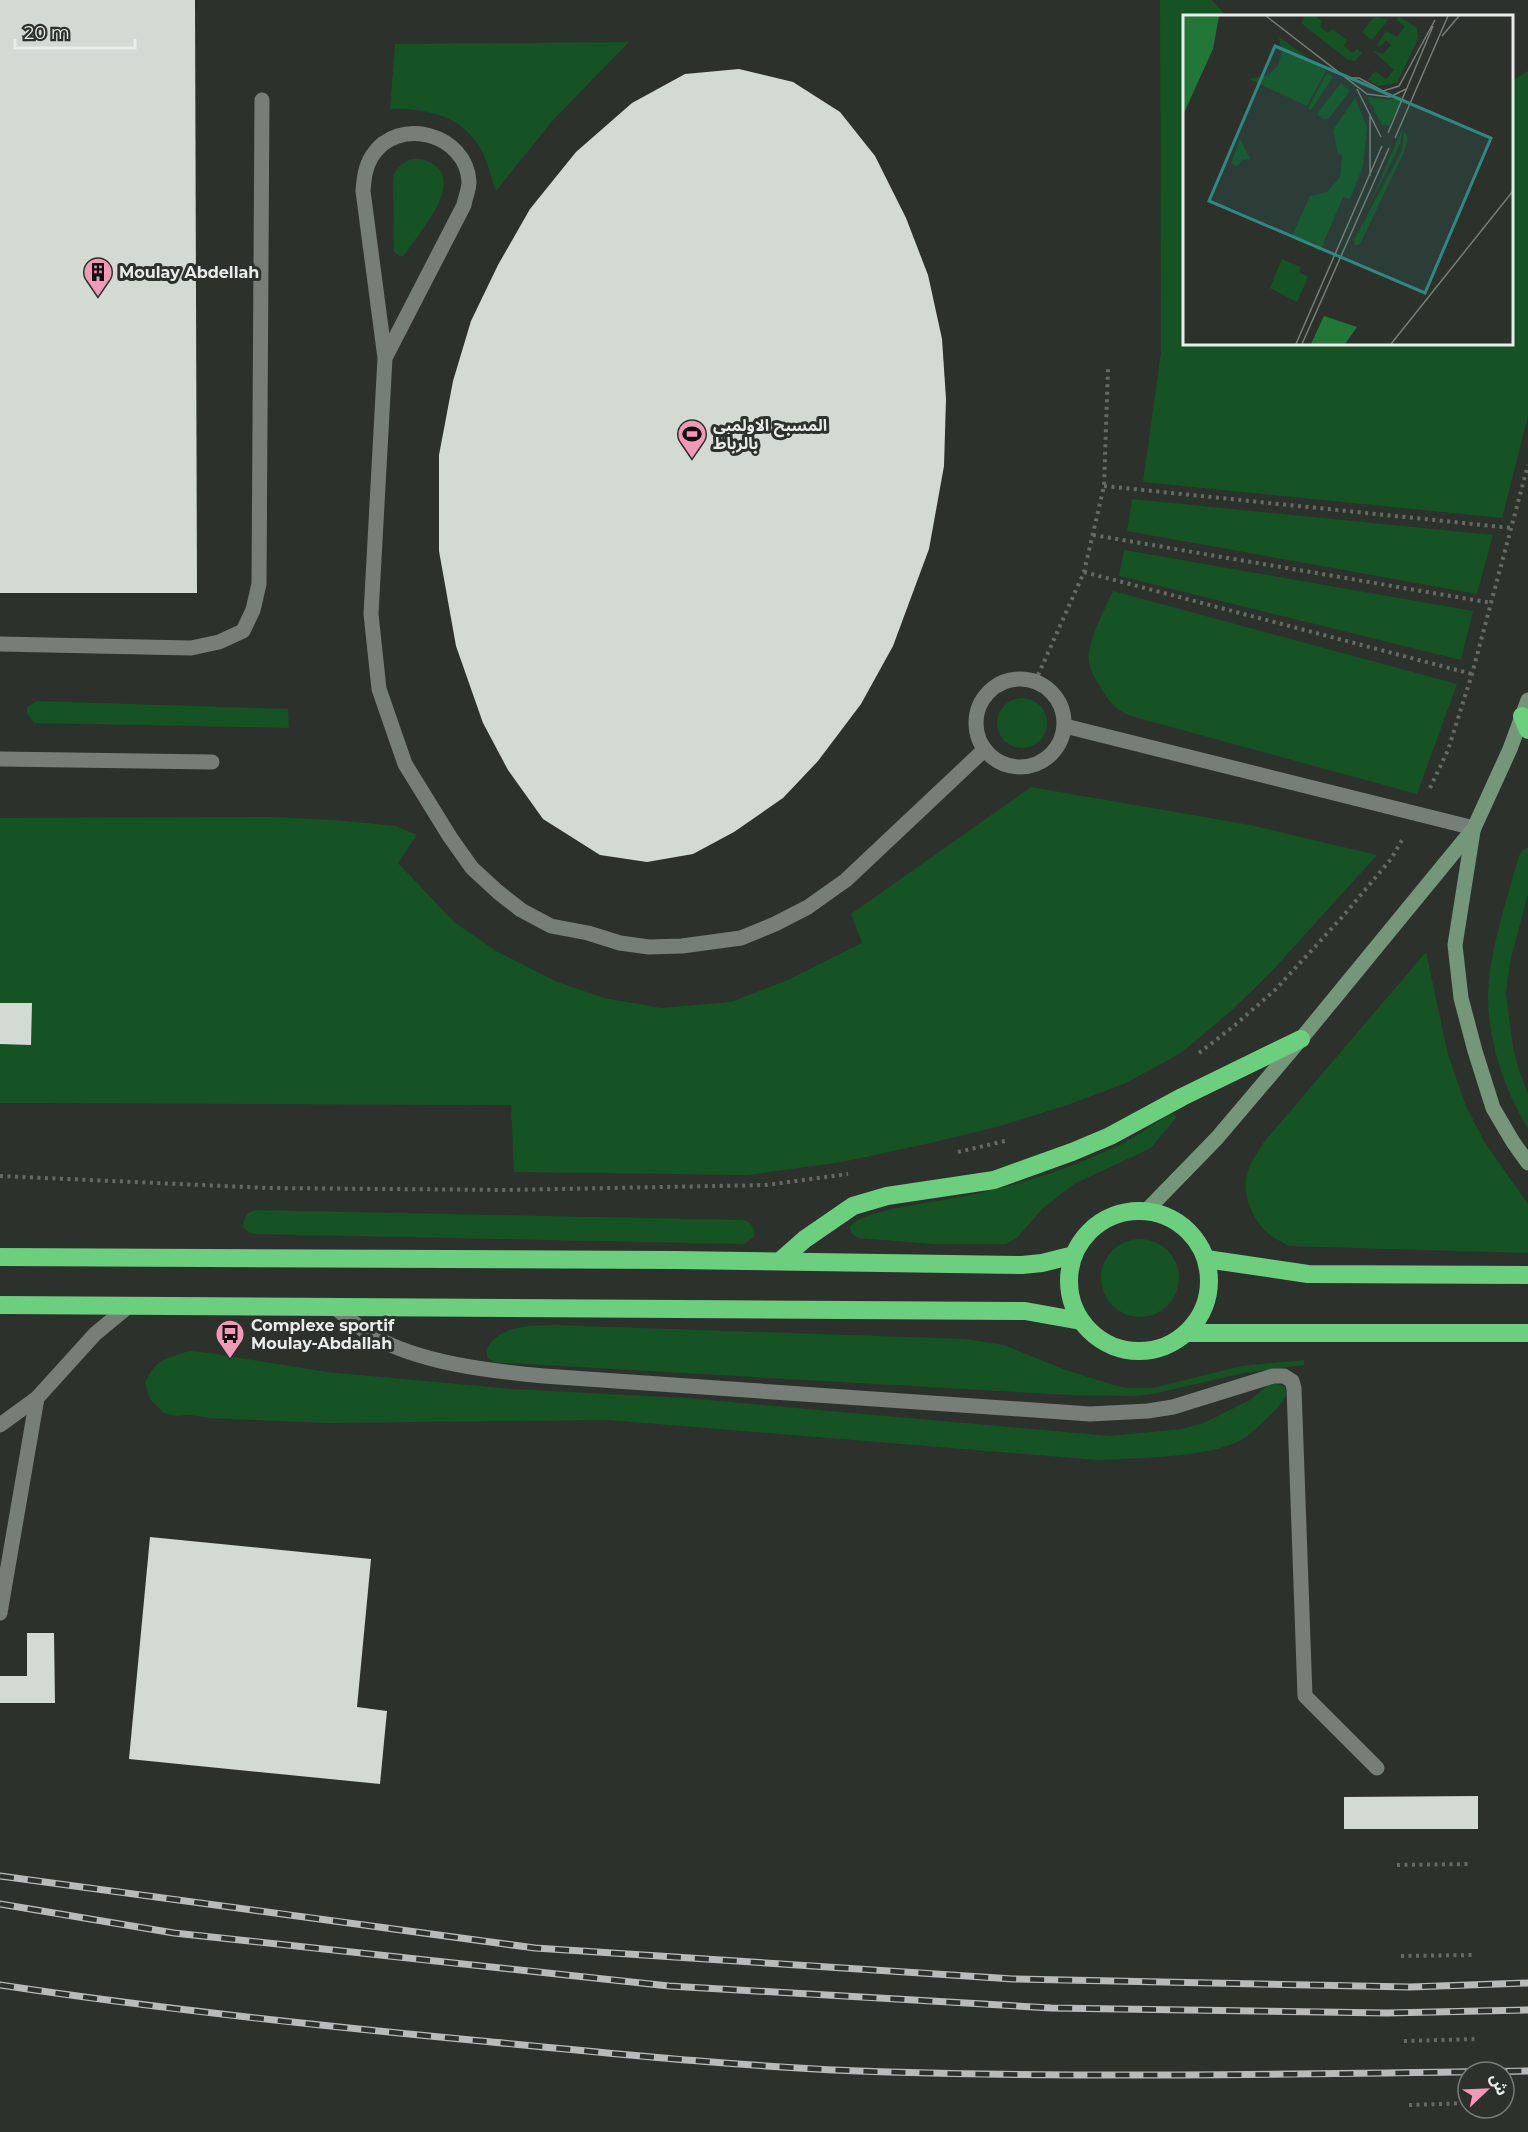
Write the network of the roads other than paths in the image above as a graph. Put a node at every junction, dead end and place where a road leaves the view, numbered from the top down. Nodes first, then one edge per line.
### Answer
1 (262, 100) dead end
2 (385, 357) junction
3 (0, 644) edge
4 (1526, 715) edge
5 (1065, 726) junction
6 (984, 750) junction
7 (0, 759) edge
8 (212, 762) dead end
9 (1474, 828) junction
10 (1301, 1039) junction
11 (1528, 1163) edge
12 (1146, 1211) junction
13 (1074, 1255) junction
14 (0, 1257) edge
15 (1206, 1259) junction
16 (780, 1261) junction
17 (1528, 1275) edge
18 (0, 1305) edge
19 (130, 1305) junction
20 (334, 1306) junction
21 (1081, 1321) junction
22 (1187, 1333) junction
23 (1528, 1333) edge
24 (37, 1398) junction
25 (0, 1425) edge
26 (0, 1613) edge
27 (1377, 1768) dead end

1 - 3 lane
2 - 2 lane
2 - 6 lane
4 - 9 street
5 - 6 lane
5 - 6 lane
5 - 9 lane
7 - 8 lane
9 - 10 street
9 - 11 street
10 - 12 street
10 - 16 highway
12 - 13 highway
12 - 15 highway
13 - 16 highway
13 - 21 highway
14 - 16 highway
15 - 17 highway
15 - 22 highway
18 - 19 highway
19 - 20 highway
19 - 24 lane
20 - 21 highway
20 - 27 lane
21 - 22 highway
22 - 23 highway
24 - 25 lane
24 - 26 lane

